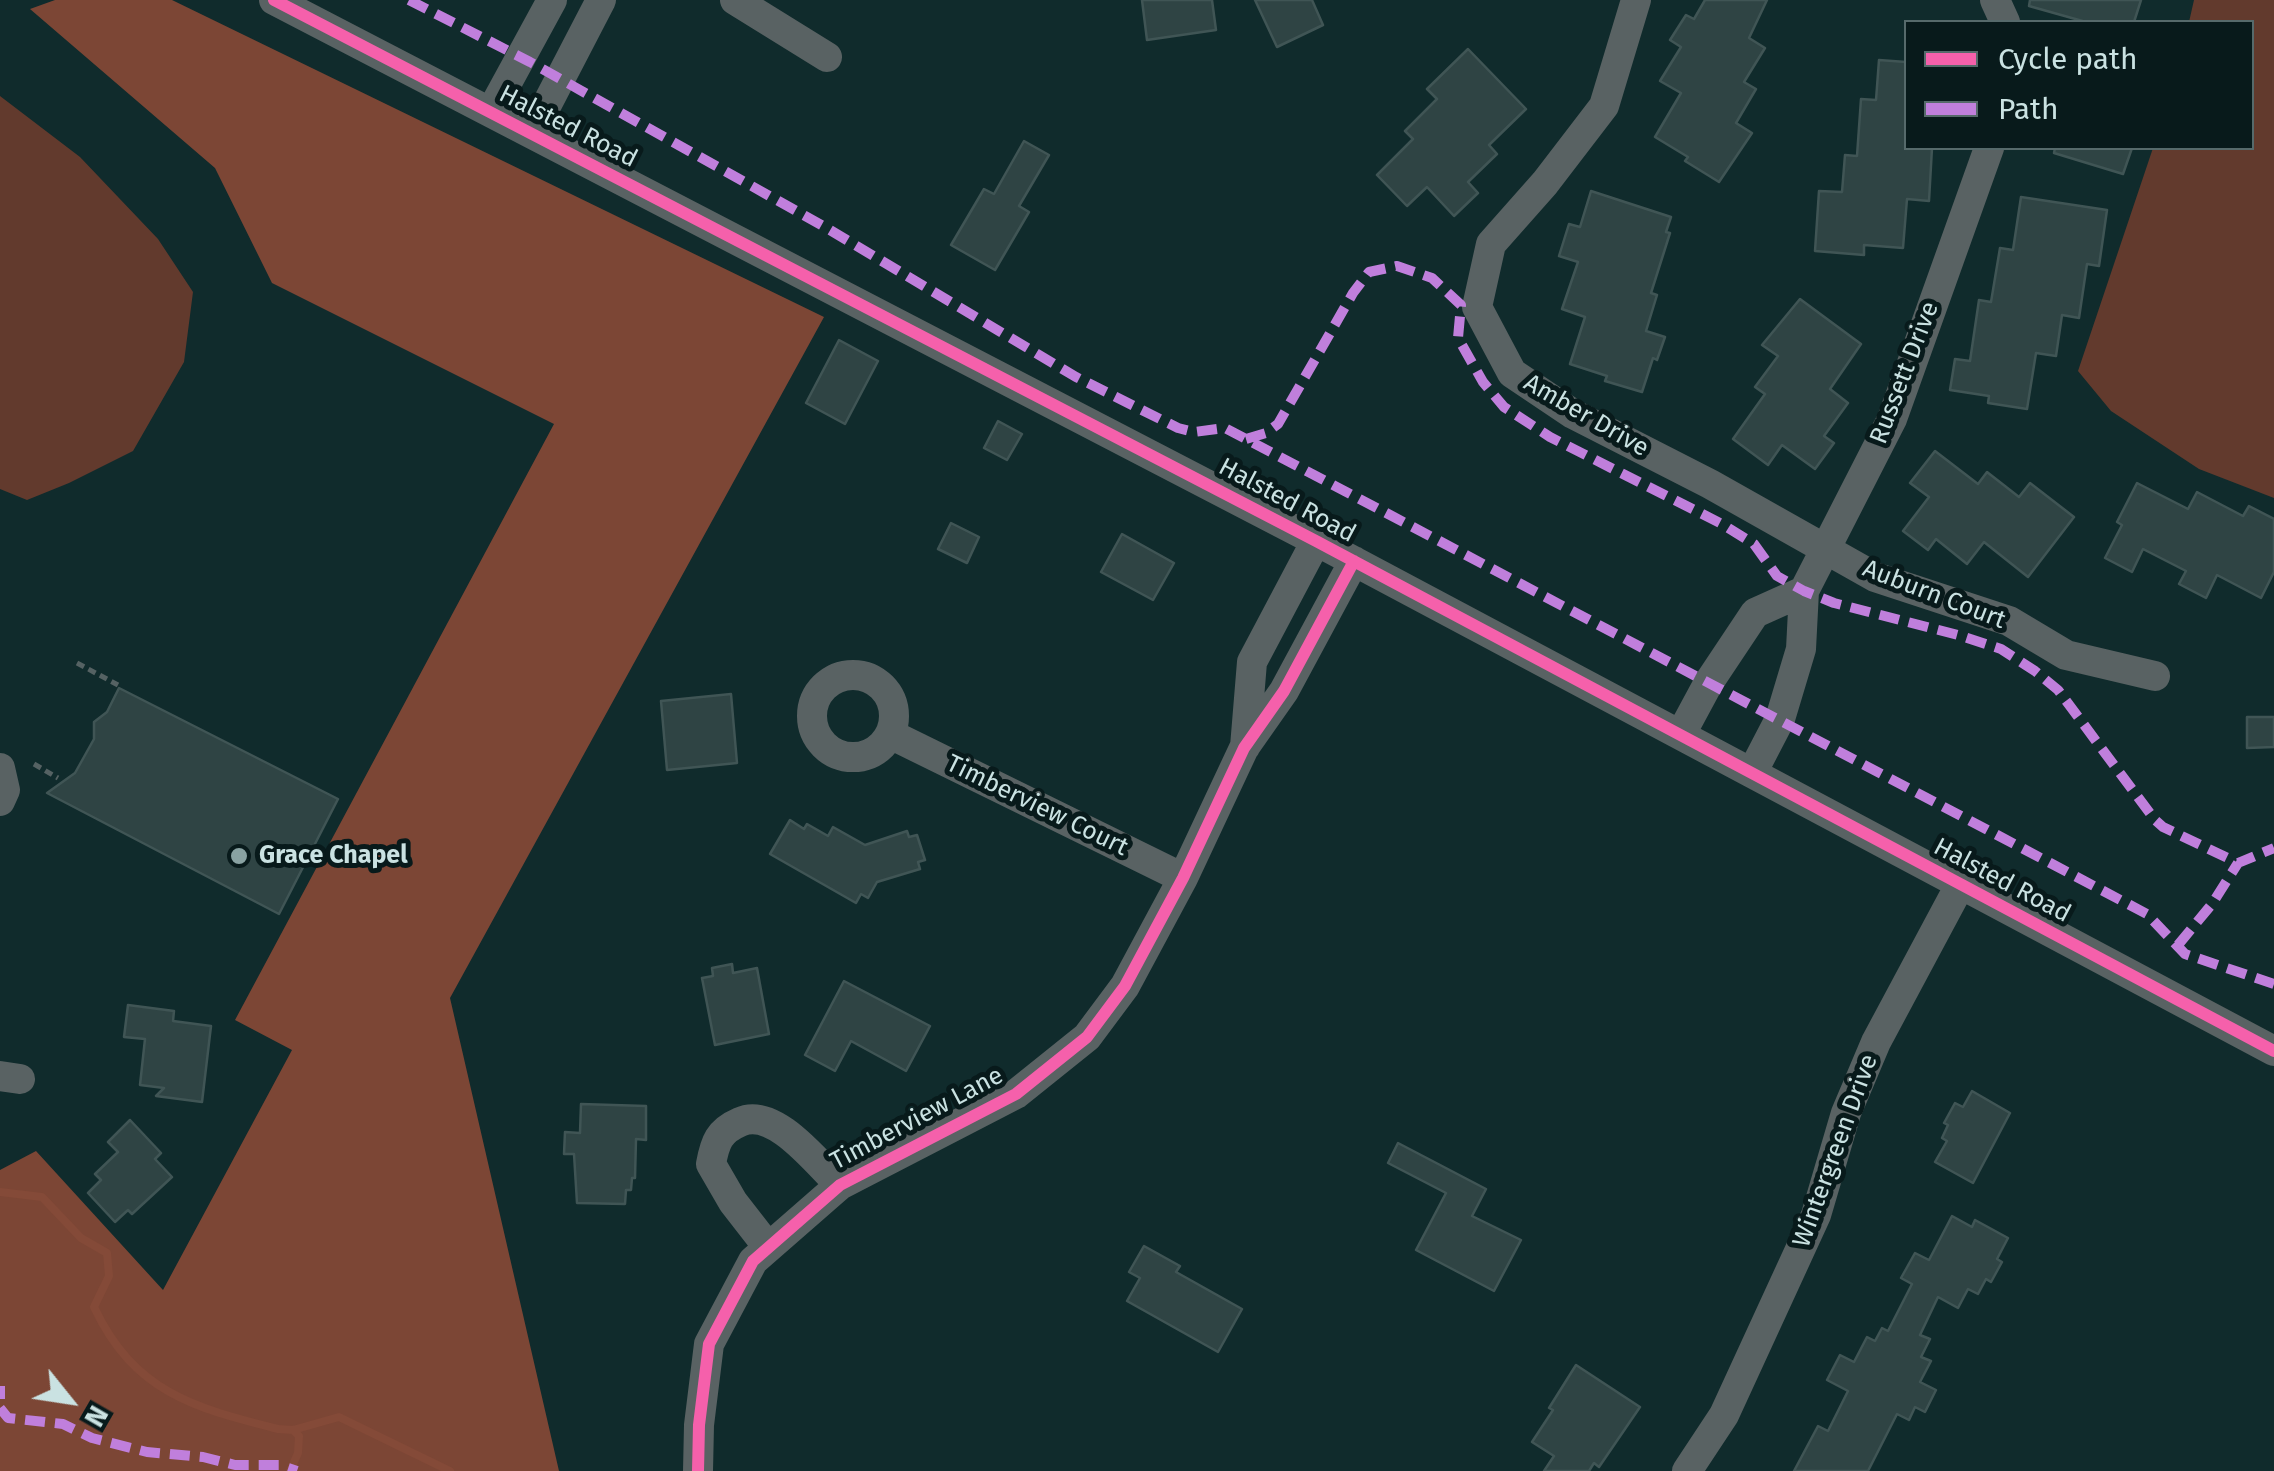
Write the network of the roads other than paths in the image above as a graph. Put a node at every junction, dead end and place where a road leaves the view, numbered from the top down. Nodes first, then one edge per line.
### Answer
1 (274, 0) edge
2 (552, 0) edge
3 (601, 0) edge
4 (735, 0) edge
5 (1636, 0) edge
6 (827, 57) dead end
7 (491, 112) junction
8 (532, 133) junction
9 (1988, 150) edge
10 (1316, 541) junction
11 (1826, 549) junction
12 (1354, 561) junction
13 (1804, 591) junction
14 (2155, 676) dead end
15 (890, 734) dead end
16 (1681, 734) junction
17 (1244, 748) junction
18 (0, 768) edge
19 (1753, 771) junction
20 (0, 801) edge
21 (1183, 878) junction
22 (1960, 885) junction
23 (2274, 1051) edge
24 (840, 1184) junction
25 (768, 1246) junction
26 (698, 1471) edge
27 (1686, 1471) edge

1 - 7 street, Halsted Road
2 - 7 street
3 - 8 street
4 - 6 street
5 - 11 street, Amber Drive
7 - 8 street, Halsted Road
8 - 10 street, Halsted Road
9 - 11 street, Russett Drive
10 - 12 street, Halsted Road
10 - 17 street, Timberview Lane
11 - 13 street, Russett Drive
11 - 14 street, Auburn Court
12 - 16 street, Halsted Road
12 - 17 street, Timberview Lane
13 - 16 street
13 - 19 street, Russett Drive
15 - 21 street, Timberview Court
16 - 19 street, Halsted Road
17 - 21 street, Timberview Lane
18 - 20 street
19 - 22 street, Halsted Road
21 - 24 street, Timberview Lane
22 - 23 street, Halsted Road
22 - 27 street, Wintergreen Drive
24 - 25 street, Timberview Lane
24 - 25 street
25 - 26 street, Timberview Lane

